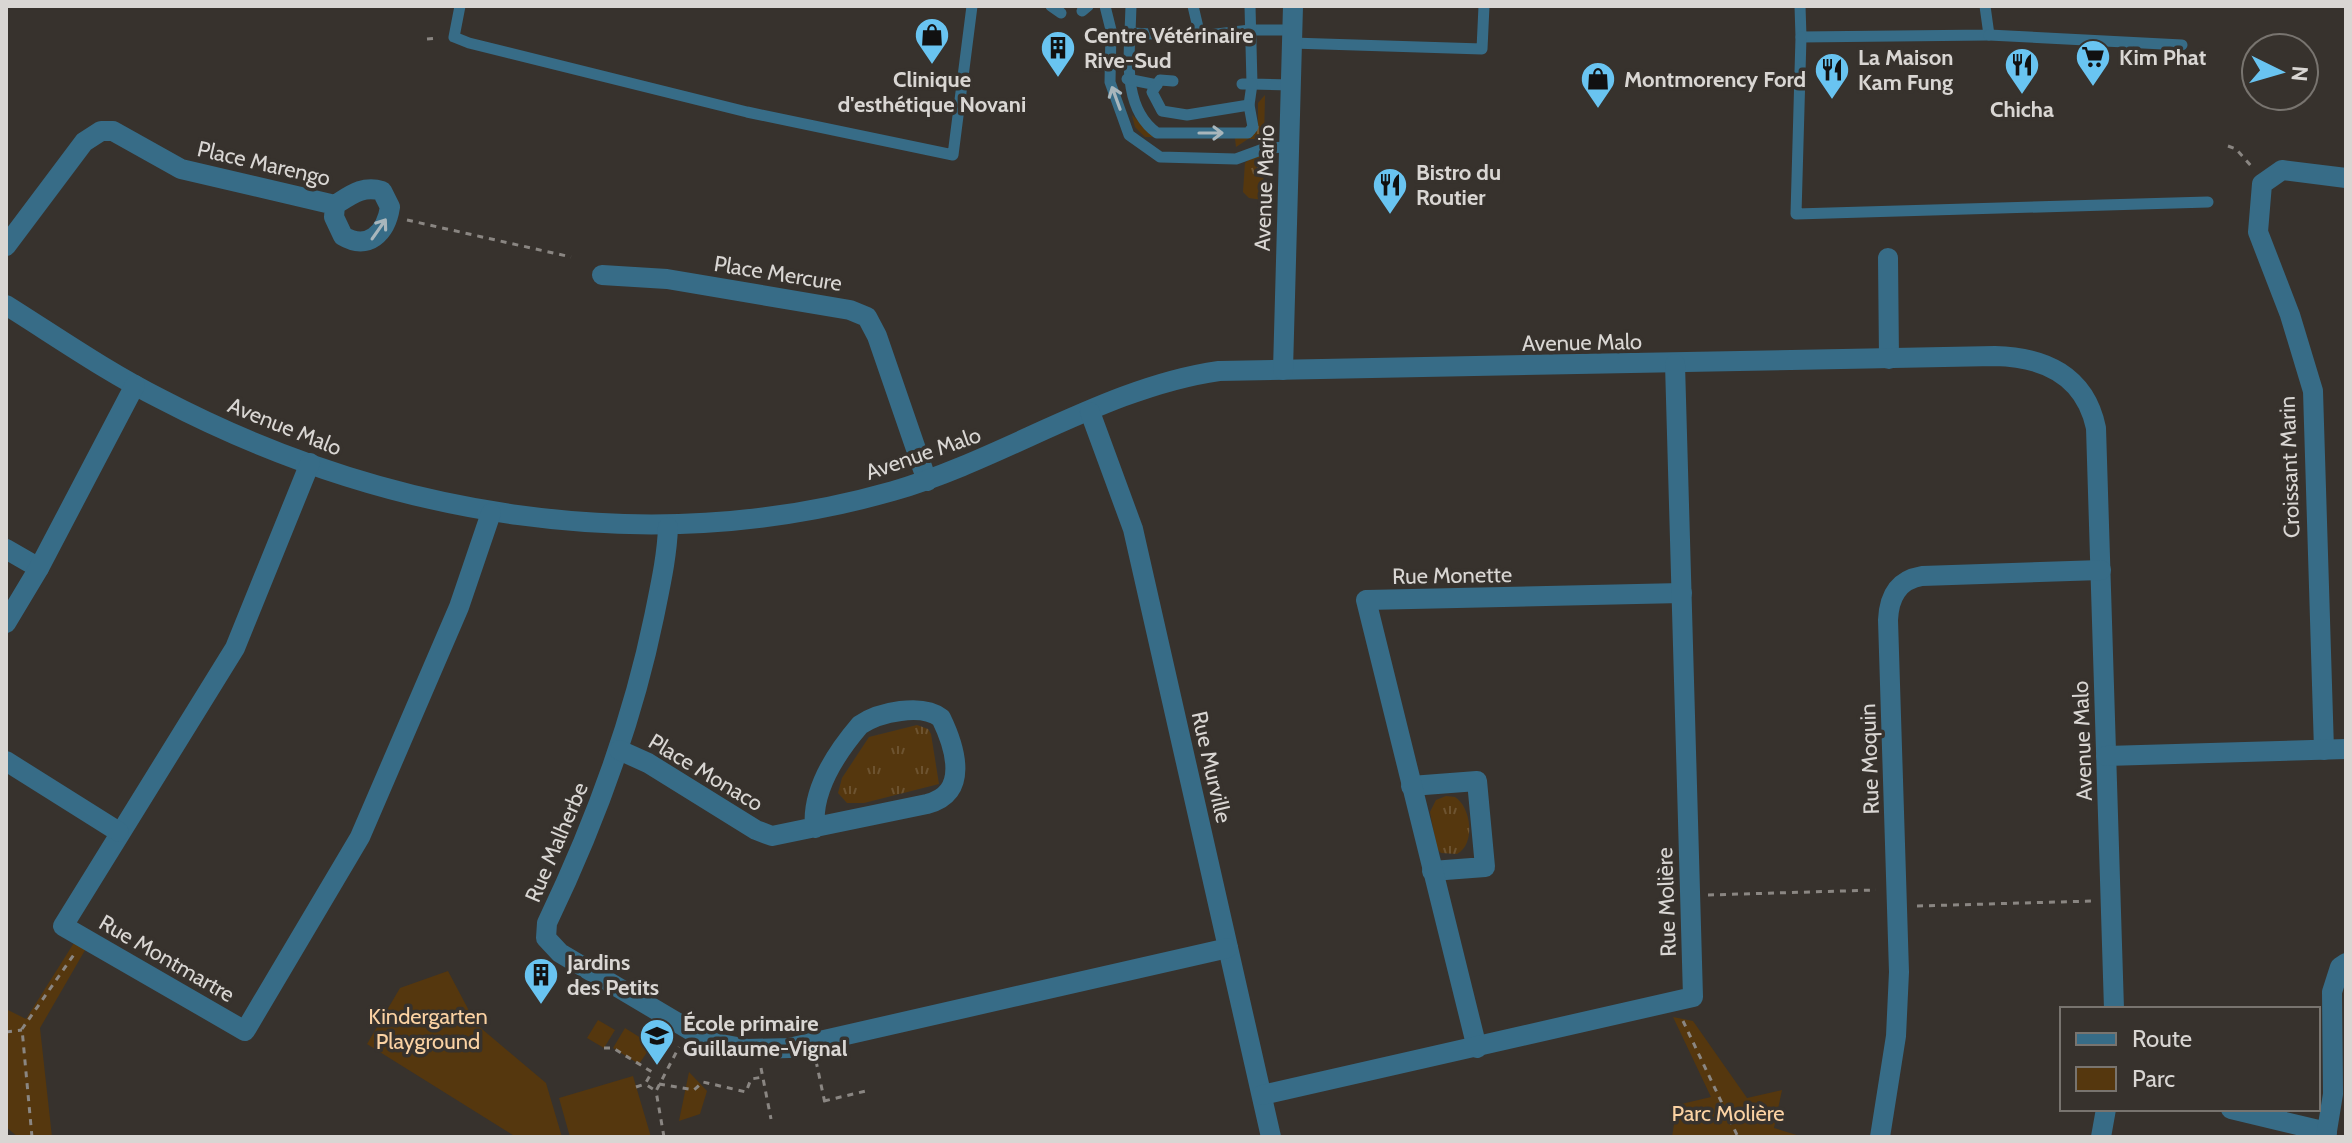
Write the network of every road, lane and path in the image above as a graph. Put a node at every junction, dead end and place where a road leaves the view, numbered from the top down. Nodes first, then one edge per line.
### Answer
1 (460, 6) edge
2 (972, 6) edge
3 (1105, 6) edge
4 (1131, 6) edge
5 (1193, 6) edge
6 (1250, 6) edge
7 (1293, 6) edge
8 (1484, 6) edge
9 (1800, 6) edge
10 (1985, 6) edge
11 (1250, 30) junction
12 (1130, 33) junction
13 (1989, 35) junction
14 (1200, 36) junction
15 (1292, 36) junction
16 (1801, 37) junction
17 (2182, 45) dead end
18 (1127, 79) junction
19 (1173, 81) dead end
20 (1247, 84) junction
21 (1157, 85) junction
22 (1291, 85) junction
23 (1249, 105) junction
24 (2228, 146) dead end
25 (1289, 147) junction
26 (2346, 178) edge
27 (2264, 183) junction
28 (2208, 202) dead end
29 (335, 205) dead end
30 (403, 219) dead end
31 (6, 246) edge
32 (571, 257) dead end
33 (1888, 258) dead end
34 (602, 275) dead end
35 (6, 305) edge
36 (1889, 359) junction
37 (1675, 364) junction
38 (1283, 370) junction
39 (135, 385) junction
40 (1090, 412) junction
41 (310, 463) junction
42 (927, 481) junction
43 (491, 513) junction
44 (668, 527) junction
45 (6, 549) edge
46 (39, 568) junction
47 (2101, 570) junction
48 (1682, 593) junction
49 (6, 623) edge
50 (2346, 749) edge
51 (619, 750) junction
52 (2324, 750) junction
53 (2106, 756) junction
54 (6, 761) edge
55 (1411, 786) junction
56 (815, 828) junction
57 (119, 832) junction
58 (1432, 871) junction
59 (1884, 890) dead end
60 (1702, 895) dead end
61 (2094, 901) dead end
62 (1909, 906) dead end
63 (85, 938) junction
64 (1228, 948) junction
65 (2346, 963) edge
66 (2114, 1007) edge
67 (1683, 1021) dead end
68 (22, 1029) junction
69 (6, 1032) edge
70 (681, 1043) dead end
71 (604, 1048) dead end
72 (1477, 1048) junction
73 (815, 1056) dead end
74 (760, 1065) dead end
75 (763, 1077) junction
76 (645, 1084) junction
77 (659, 1084) junction
78 (636, 1087) dead end
79 (870, 1090) dead end
80 (656, 1091) junction
81 (1262, 1095) junction
82 (824, 1101) junction
83 (826, 1108) dead end
84 (2106, 1111) edge
85 (2239, 1111) edge
86 (771, 1119) dead end
87 (2326, 1134) edge
88 (32, 1137) edge
89 (664, 1137) edge
90 (1271, 1137) edge
91 (1738, 1137) edge
92 (1880, 1137) edge
93 (2101, 1137) edge

1 - 2 lane
25 -> 3 lane
4 - 12 lane
5 - 14 lane
6 - 11 lane
7 - 15 street, Avenue Mario
8 - 15 lane
9 - 16 lane
10 - 13 lane
11 - 14 lane
11 - 15 lane
11 - 20 lane
12 - 14 lane
12 - 18 lane
13 - 16 lane
13 - 17 lane
15 - 22 street, Avenue Mario
16 - 28 lane
18 - 21 lane
18 -> 23 lane
19 - 21 lane
20 - 22 lane
20 - 23 lane
21 - 23 lane
22 - 25 street, Avenue Mario
24 - 27 path
25 - 38 street, Avenue Mario
26 - 27 street
27 - 52 street, Croissant Marin
29 - 31 street, Place Marengo
30 - 32 path
33 - 36 street
34 - 42 street, Place Mercure
35 - 39 street, Avenue Malo
36 - 37 street, Avenue Malo
36 - 47 street, Avenue Malo
37 - 38 street, Avenue Malo
37 - 48 street, Rue Molière
38 - 40 street, Avenue Malo
39 - 41 street, Avenue Malo
39 - 46 street
40 - 42 street, Avenue Malo
40 - 64 street, Rue Murville
41 - 43 street, Avenue Malo
41 - 57 street, Rue Montmartre
42 - 44 street, Avenue Malo
43 - 44 street, Avenue Malo
43 - 63 street, Rue Montmartre
44 - 51 street, Rue Malherbe
45 - 46 street
46 - 49 street
47 - 53 street, Avenue Malo
47 - 92 street, Rue Moquin
48 - 55 street, Rue Monette
48 - 72 street, Rue Molière
50 - 52 street
51 - 56 street, Place Monaco
51 - 64 street, Rue Malherbe
52 - 53 street
53 - 66 street, Avenue Malo
54 - 57 street
55 - 58 street, Rue Monette
55 - 58 street
56 - 56 street, Place Monaco
57 - 63 street, Rue Montmartre
58 - 72 street, Rue Monette
59 - 60 path
61 - 62 path
63 - 68 path
64 - 81 street, Rue Murville
65 - 87 street
67 - 91 path
68 - 69 path
68 - 88 path
70 - 77 path
71 - 76 path
72 - 81 street, Rue Molière
73 - 82 path
74 - 75 path
75 - 77 path
75 - 86 path
76 - 78 path
76 - 80 path
77 - 80 path
79 - 82 path
80 - 89 path
81 - 90 street, Rue Murville
82 - 83 path
84 - 93 street
85 - 87 street

